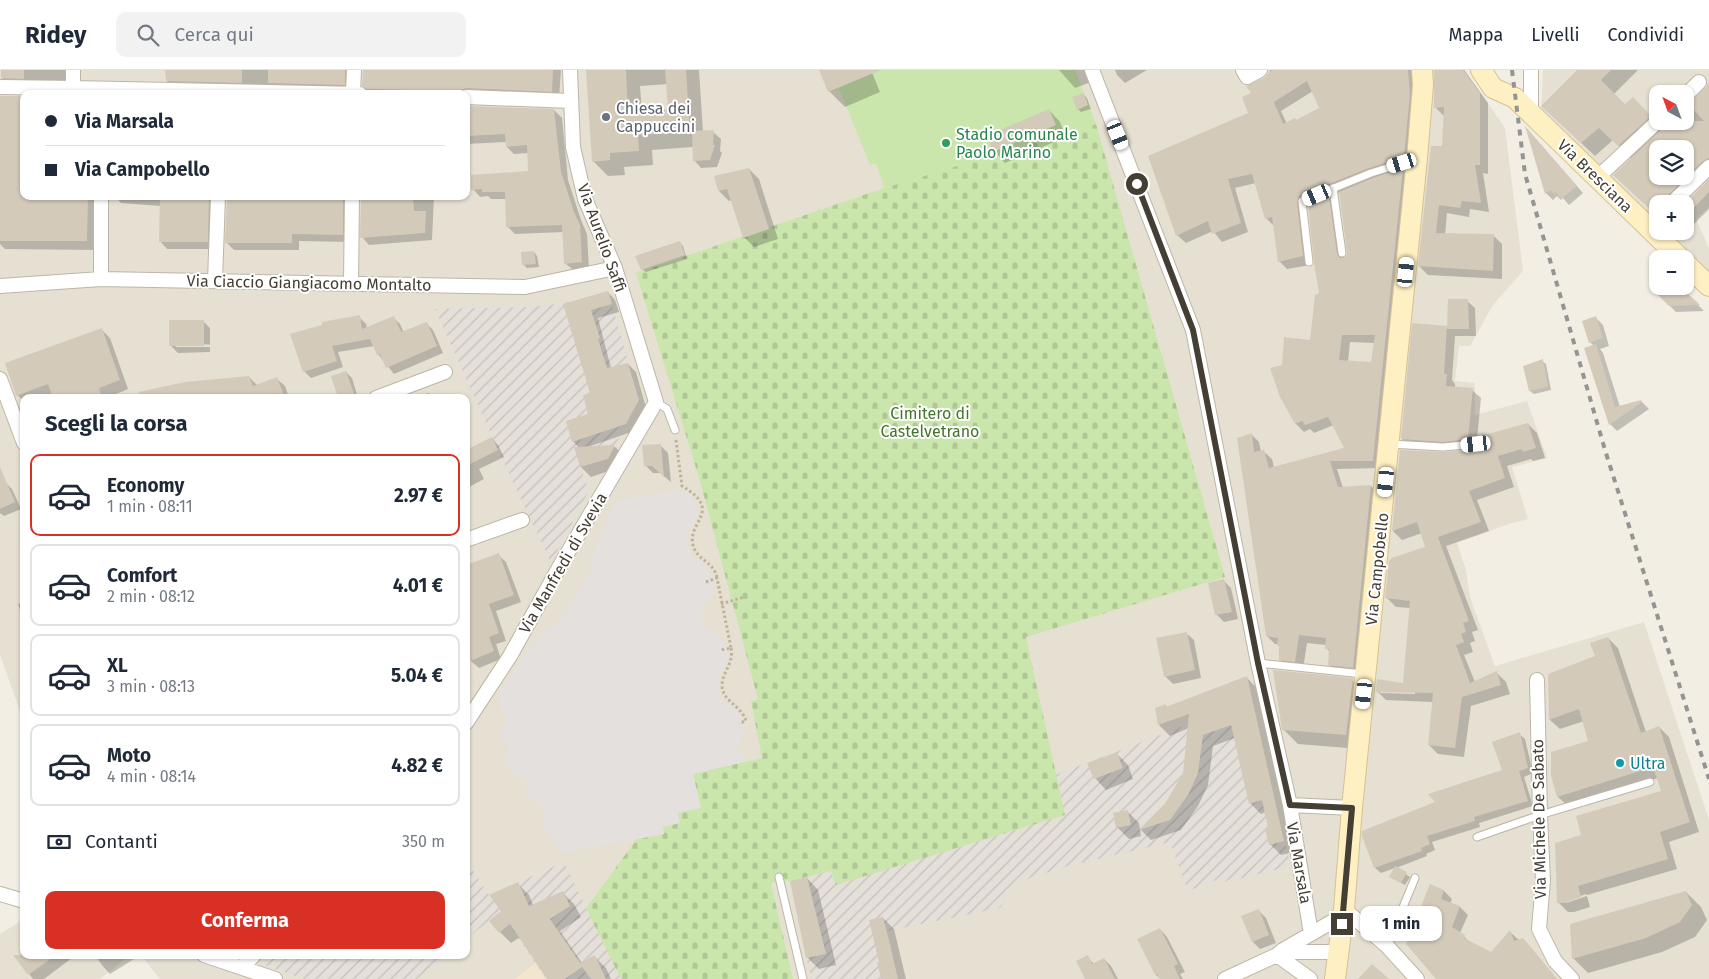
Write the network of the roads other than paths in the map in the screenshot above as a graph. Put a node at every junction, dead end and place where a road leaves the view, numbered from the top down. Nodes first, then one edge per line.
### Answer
1 (73, 70) edge
2 (354, 70) edge
3 (570, 70) edge
4 (1092, 70) edge
5 (1243, 70) edge
6 (1260, 70) edge
7 (1422, 70) edge
8 (1480, 70) edge
9 (1531, 70) edge
10 (1699, 82) dead end
11 (0, 87) edge
12 (1694, 87) edge
13 (73, 88) junction
14 (87, 90) edge
15 (353, 90) edge
16 (470, 97) edge
17 (571, 101) junction
18 (1531, 114) junction
19 (1649, 129) edge
20 (1417, 158) junction
21 (1709, 167) edge
22 (1597, 178) junction
23 (1333, 188) junction
24 (1680, 195) edge
25 (101, 200) edge
26 (218, 200) edge
27 (352, 200) edge
28 (1649, 220) edge
29 (1666, 240) edge
30 (1674, 250) edge
31 (1342, 253) dead end
32 (1309, 262) dead end
33 (615, 268) junction
34 (1694, 272) edge
35 (101, 278) junction
36 (215, 281) junction
37 (352, 284) junction
38 (0, 286) edge
39 (1709, 286) edge
40 (445, 372) dead end
41 (0, 379) edge
42 (387, 394) edge
43 (656, 402) junction
44 (675, 430) road end
45 (20, 433) edge
46 (1390, 444) junction
47 (1476, 444) dead end
48 (522, 520) dead end
49 (470, 539) edge
50 (1258, 663) junction
51 (1366, 674) junction
52 (1536, 680) dead end
53 (470, 717) edge
54 (1650, 782) dead end
55 (1290, 805) junction
56 (1352, 808) junction
57 (1540, 815) junction
58 (1477, 837) dead end
59 (779, 877) dead end
60 (1415, 878) dead end
61 (0, 894) edge
62 (20, 900) edge
63 (1344, 909) junction
64 (1311, 934) junction
65 (1387, 946) junction
66 (1339, 952) junction
67 (1277, 955) junction
68 (217, 959) edge
69 (250, 959) edge
70 (242, 967) junction
71 (1243, 975) edge
72 (275, 979) edge
73 (803, 979) edge
74 (1225, 979) edge
75 (1310, 979) edge
76 (1335, 979) edge
77 (1416, 979) edge
78 (1572, 979) edge

1 - 13 street
2 - 15 street
3 - 17 street, Via Aurelio Saffi
4 - 50 street, Via Marsala
5 - 6 street
7 - 20 main road, Via Campobello
8 - 18 main road, Via Bresciana
9 - 18 street
10 - 12 street
11 - 13 street
13 - 14 street
16 - 17 street
17 - 33 street, Via Aurelio Saffi
18 - 22 main road, Via Bresciana
19 - 22 street
20 - 23 lane
20 - 46 main road, Via Campobello
21 - 24 street
22 - 28 main road, Via Bresciana
23 - 31 lane
23 - 32 lane
25 - 35 street
26 - 36 street
27 - 37 street
29 - 30 main road, Via Bresciana
33 - 37 street, Via Ciaccio Giangiacomo Montalto
33 - 43 street, Via Aurelio Saffi
34 - 39 main road
35 - 36 street, Via Ciaccio Giangiacomo Montalto
35 - 38 street, Via Ciaccio Giangiacomo Montalto
36 - 37 street, Via Ciaccio Giangiacomo Montalto
40 - 42 street
41 - 45 street
43 - 44 lane
43 - 53 street, Via Manfredi di Svevia
46 - 47 lane
46 - 51 main road, Via Campobello
48 - 49 street
50 - 51 lane
50 - 55 street, Via Marsala
51 - 56 main road, Via Campobello
52 - 57 street, Via Michele De Sabato
54 - 57 lane
55 - 56 street
55 - 64 street, Via Marsala
56 - 63 main road, Via Campobello
57 - 58 lane
57 - 78 street, Via Michele De Sabato
59 - 73 lane
60 - 65 lane
61 - 62 street
63 - 64 street
63 - 65 street
63 - 66 main road, Via Campobello
64 - 67 street
65 - 77 street
66 - 67 street
66 - 76 main road, Via Campobello
67 - 71 street
67 - 75 street
68 - 70 street
69 - 70 street
70 - 72 street
71 - 74 street

